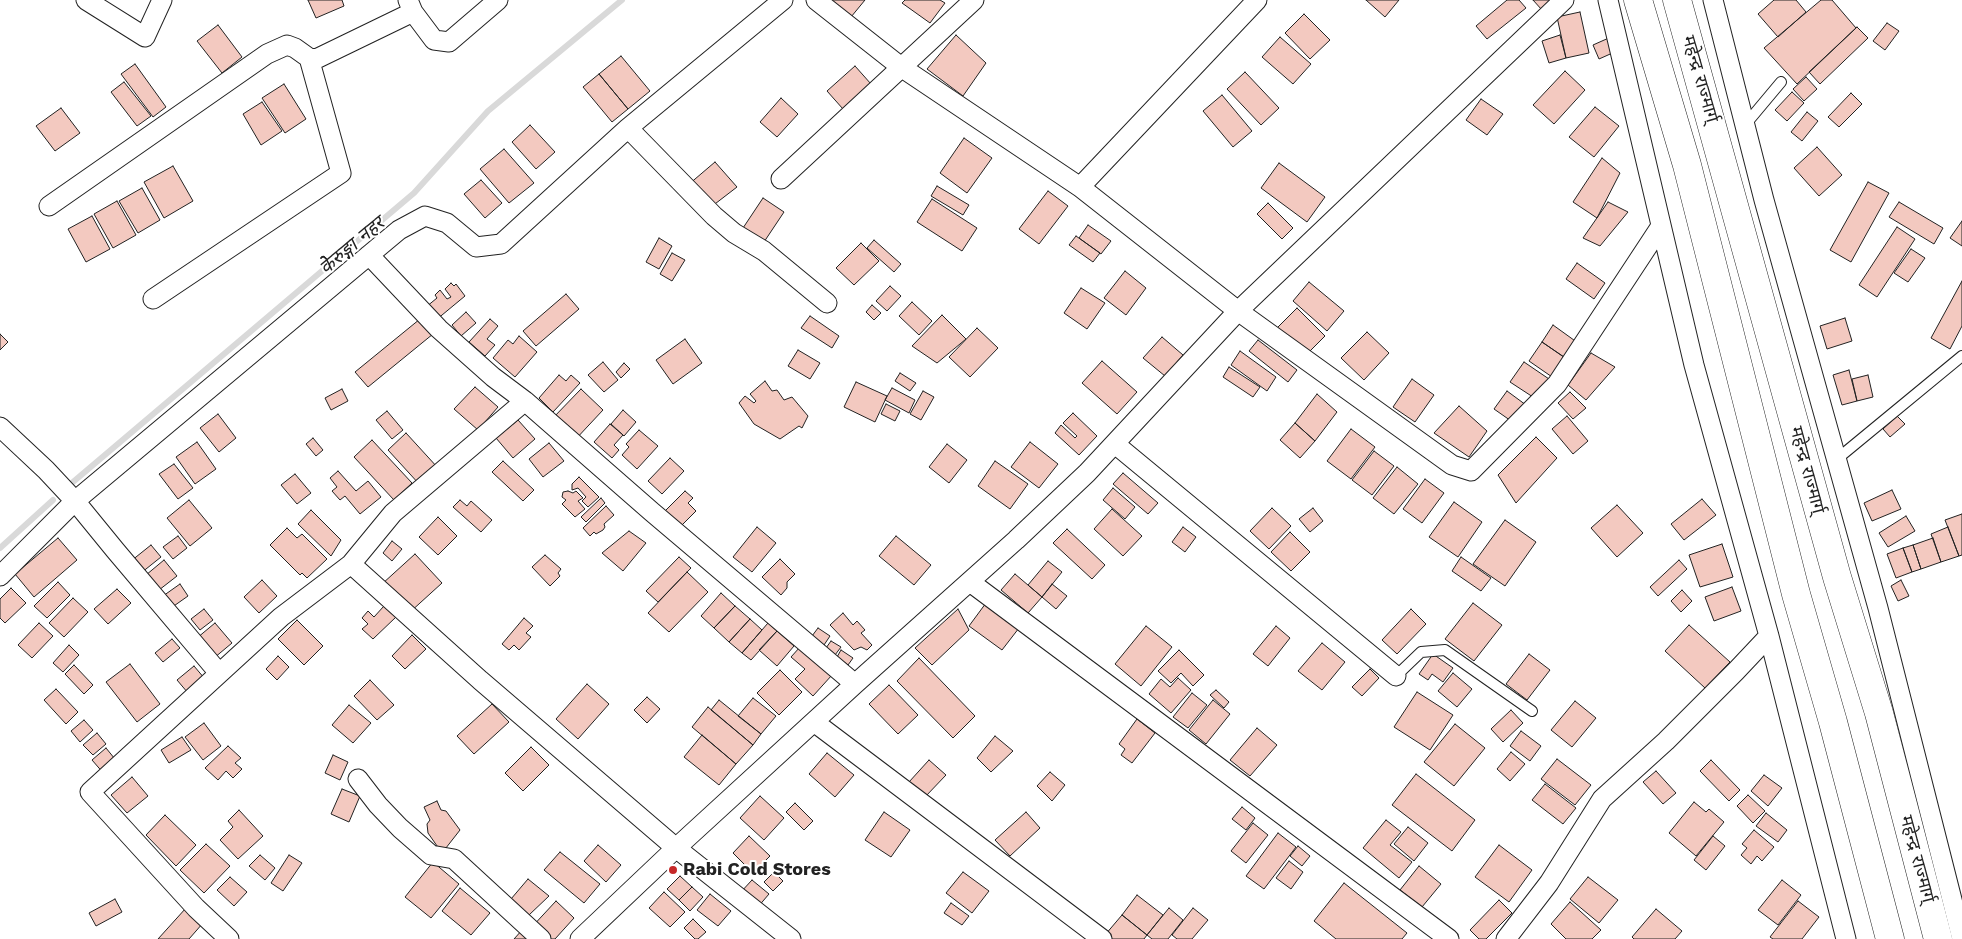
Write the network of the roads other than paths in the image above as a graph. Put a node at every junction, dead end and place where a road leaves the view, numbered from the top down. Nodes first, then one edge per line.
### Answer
1 (86, 0) edge
2 (162, 0) edge
3 (498, 0) edge
4 (783, 0) edge
5 (816, 0) edge
6 (974, 0) edge
7 (1257, 0) edge
8 (1564, 0) edge
9 (1608, 0) edge
10 (1638, 0) edge
11 (1678, 0) edge
12 (1713, 0) edge
13 (411, 6) edge
14 (309, 58) junction
15 (901, 67) junction
16 (1782, 82) dead end
17 (1745, 125) junction
18 (628, 128) junction
19 (781, 179) dead end
20 (1080, 187) junction
21 (49, 206) dead end
22 (1660, 226) junction
23 (370, 255) junction
24 (153, 299) dead end
25 (827, 302) dead end
26 (1238, 311) junction
27 (1962, 356) edge
28 (525, 401) junction
29 (0, 427) edge
30 (1115, 444) junction
31 (1837, 459) junction
32 (75, 501) junction
33 (351, 564) junction
34 (0, 576) edge
35 (970, 582) junction
36 (1769, 636) junction
37 (219, 673) junction
38 (1396, 676) joint
39 (855, 684) junction
40 (1532, 711) dead end
41 (814, 722) junction
42 (358, 779) dead end
43 (676, 848) junction
44 (229, 939) edge
45 (541, 939) edge
46 (580, 939) edge
47 (791, 939) edge
48 (1102, 939) edge
49 (1449, 939) edge
50 (1506, 939) edge
51 (1846, 939) edge
52 (1890, 939) edge
53 (1938, 939) edge
54 (1962, 939) edge

1 - 2 street
3 - 13 street
4 - 18 street
5 - 15 street
6 - 15 street
7 - 20 street
8 - 26 street
9 - 22 street
10 - 52 highway, महेन्द्र राज्मार्ग्
11 - 53 highway, महेन्द्र राज्मार्ग्
12 - 17 street
13 - 14 street
14 - 21 street
14 - 24 street
15 - 19 street
15 - 20 street
16 - 17 lane
17 - 31 street
18 - 23 street
18 - 25 street
20 - 26 street
22 - 26 street
22 - 36 street
23 - 28 street
23 - 32 street
26 - 30 street
27 - 31 lane
28 - 33 street
28 - 39 street
29 - 32 street
30 - 35 street
30 - 38 street
31 - 54 street
32 - 34 street
32 - 37 street
33 - 37 street
33 - 43 street
35 - 39 street
35 - 49 street
36 - 50 street
36 - 51 street
37 - 44 street
38 - 40 lane
39 - 41 street
41 - 43 street
41 - 48 street
42 - 45 street
43 - 46 street
43 - 47 street

